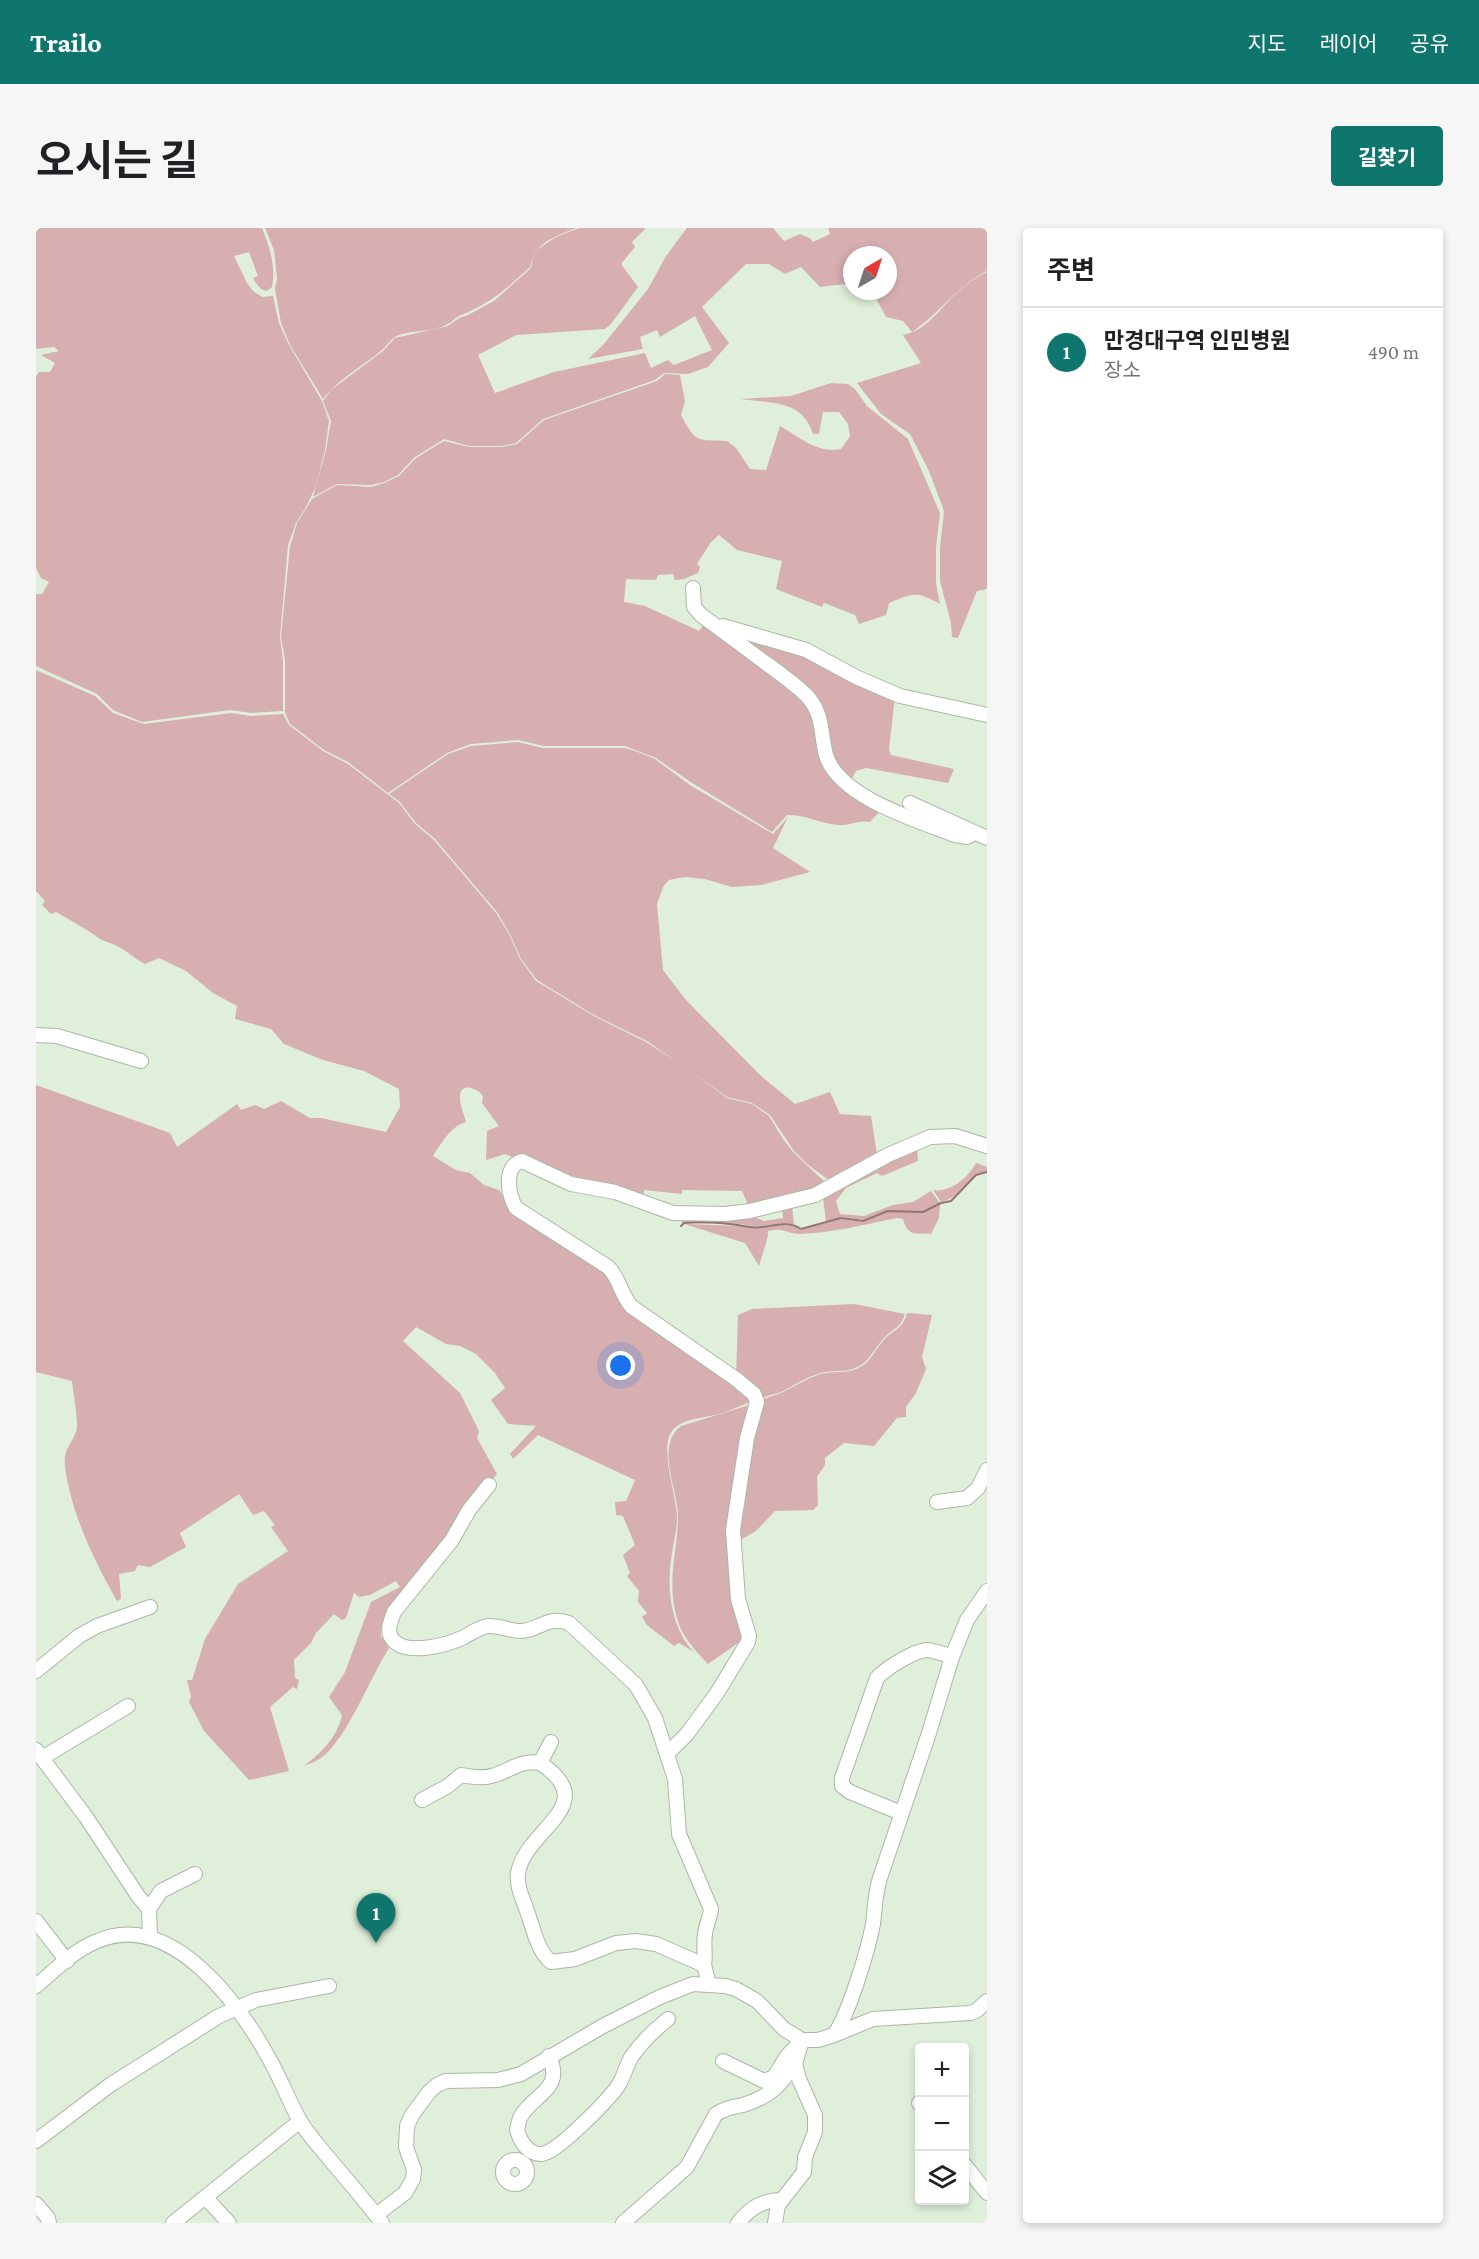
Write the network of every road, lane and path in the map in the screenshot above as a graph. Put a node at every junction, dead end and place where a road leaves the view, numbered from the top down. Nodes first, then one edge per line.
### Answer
1 (693, 588) dead end
2 (701, 615) junction
3 (987, 715) edge
4 (910, 803) dead end
5 (981, 836) edge
6 (36, 1035) edge
7 (141, 1061) dead end
8 (987, 1146) edge
9 (987, 1470) edge
10 (489, 1485) dead end
11 (937, 1502) dead end
12 (987, 1591) edge
13 (150, 1607) dead end
14 (952, 1657) junction
15 (36, 1671) edge
16 (128, 1706) dead end
17 (551, 1742) dead end
18 (668, 1753) junction
19 (39, 1754) edge
20 (540, 1763) junction
21 (422, 1800) dead end
22 (902, 1813) junction
23 (195, 1874) dead end
24 (149, 1909) junction
25 (36, 1921) edge
26 (150, 1937) junction
27 (67, 1961) junction
28 (704, 1965) junction
29 (709, 1984) junction
30 (36, 1986) edge
31 (329, 1986) dead end
32 (987, 2001) edge
33 (236, 2007) junction
34 (668, 2019) dead end
35 (834, 2035) junction
36 (802, 2040) junction
37 (549, 2056) junction
38 (723, 2061) dead end
39 (795, 2064) junction
40 (300, 2121) junction
41 (36, 2141) edge
42 (529, 2149) junction
43 (520, 2162) dead end
44 (969, 2170) edge
45 (987, 2193) edge
46 (206, 2198) junction
47 (782, 2200) junction
48 (36, 2204) edge
49 (379, 2219) edge
50 (49, 2223) edge
51 (173, 2223) edge
52 (229, 2223) edge
53 (623, 2223) edge
54 (738, 2223) edge
55 (775, 2223) edge

1 - 2 street
2 - 3 street
2 - 5 street
4 - 5 street
6 - 7 street
8 - 18 street
9 - 11 street
10 - 18 street
12 - 14 street
13 - 15 street
14 - 22 street
14 - 22 street
16 - 19 street
17 - 20 street
18 - 28 street
19 - 24 street
20 - 21 street
20 - 28 street
22 - 35 street
23 - 24 street
24 - 26 street
25 - 27 street
26 - 27 street
26 - 33 street
27 - 30 street
28 - 29 street
29 - 36 street
29 - 37 street
31 - 33 street
32 - 35 street
33 - 40 street
33 - 41 street
34 - 42 street
35 - 36 street
36 - 38 street
36 - 39 street
37 - 42 street
37 - 49 street
39 - 47 street
39 - 53 street
40 - 46 street
40 - 49 street
42 - 43 street
44 - 45 street
46 - 51 street
46 - 52 street
47 - 54 street
47 - 55 street
48 - 50 street

